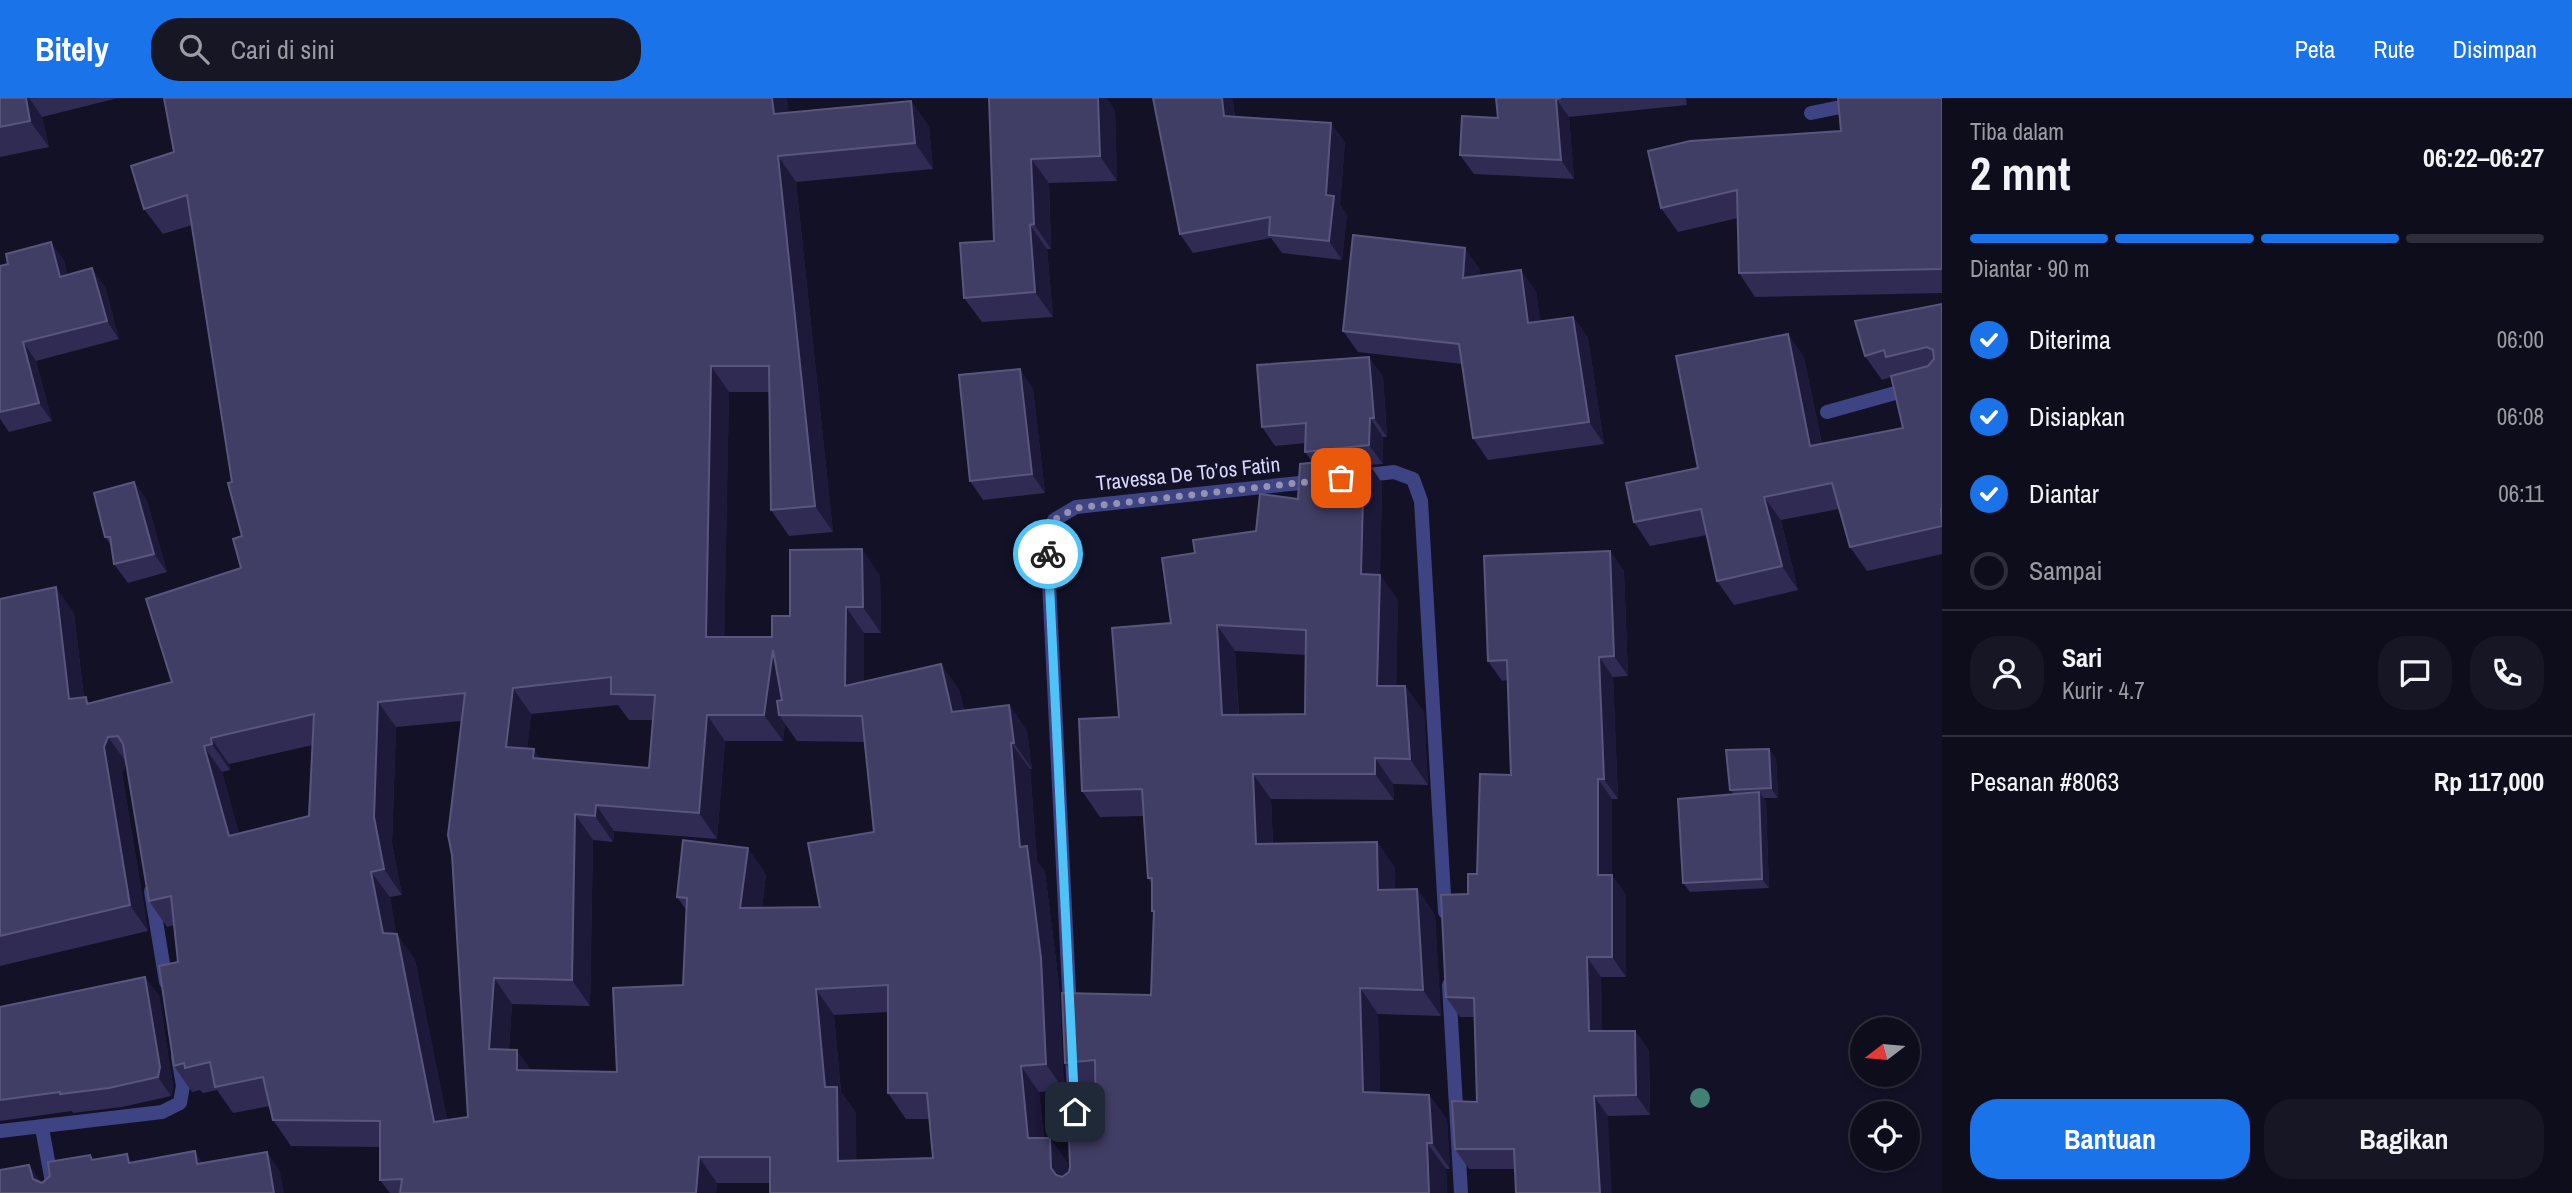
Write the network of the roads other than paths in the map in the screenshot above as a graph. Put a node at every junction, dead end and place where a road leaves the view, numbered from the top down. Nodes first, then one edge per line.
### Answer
1 (1885, 98) edge
2 (1811, 113) dead end
3 (1942, 380) edge
4 (1827, 412) dead end
5 (150, 881) edge
6 (1446, 930) edge
7 (1448, 971) edge
8 (167, 990) edge
9 (176, 1045) edge
10 (42, 1128) junction
11 (0, 1131) edge
12 (1077, 1165) edge
13 (54, 1193) edge
14 (1461, 1193) edge

1 - 2 street
3 - 4 street
5 - 8 street
6 - 12 street, Travessa De To’os Fatin
7 - 14 street
9 - 10 street
10 - 11 street
10 - 13 street

